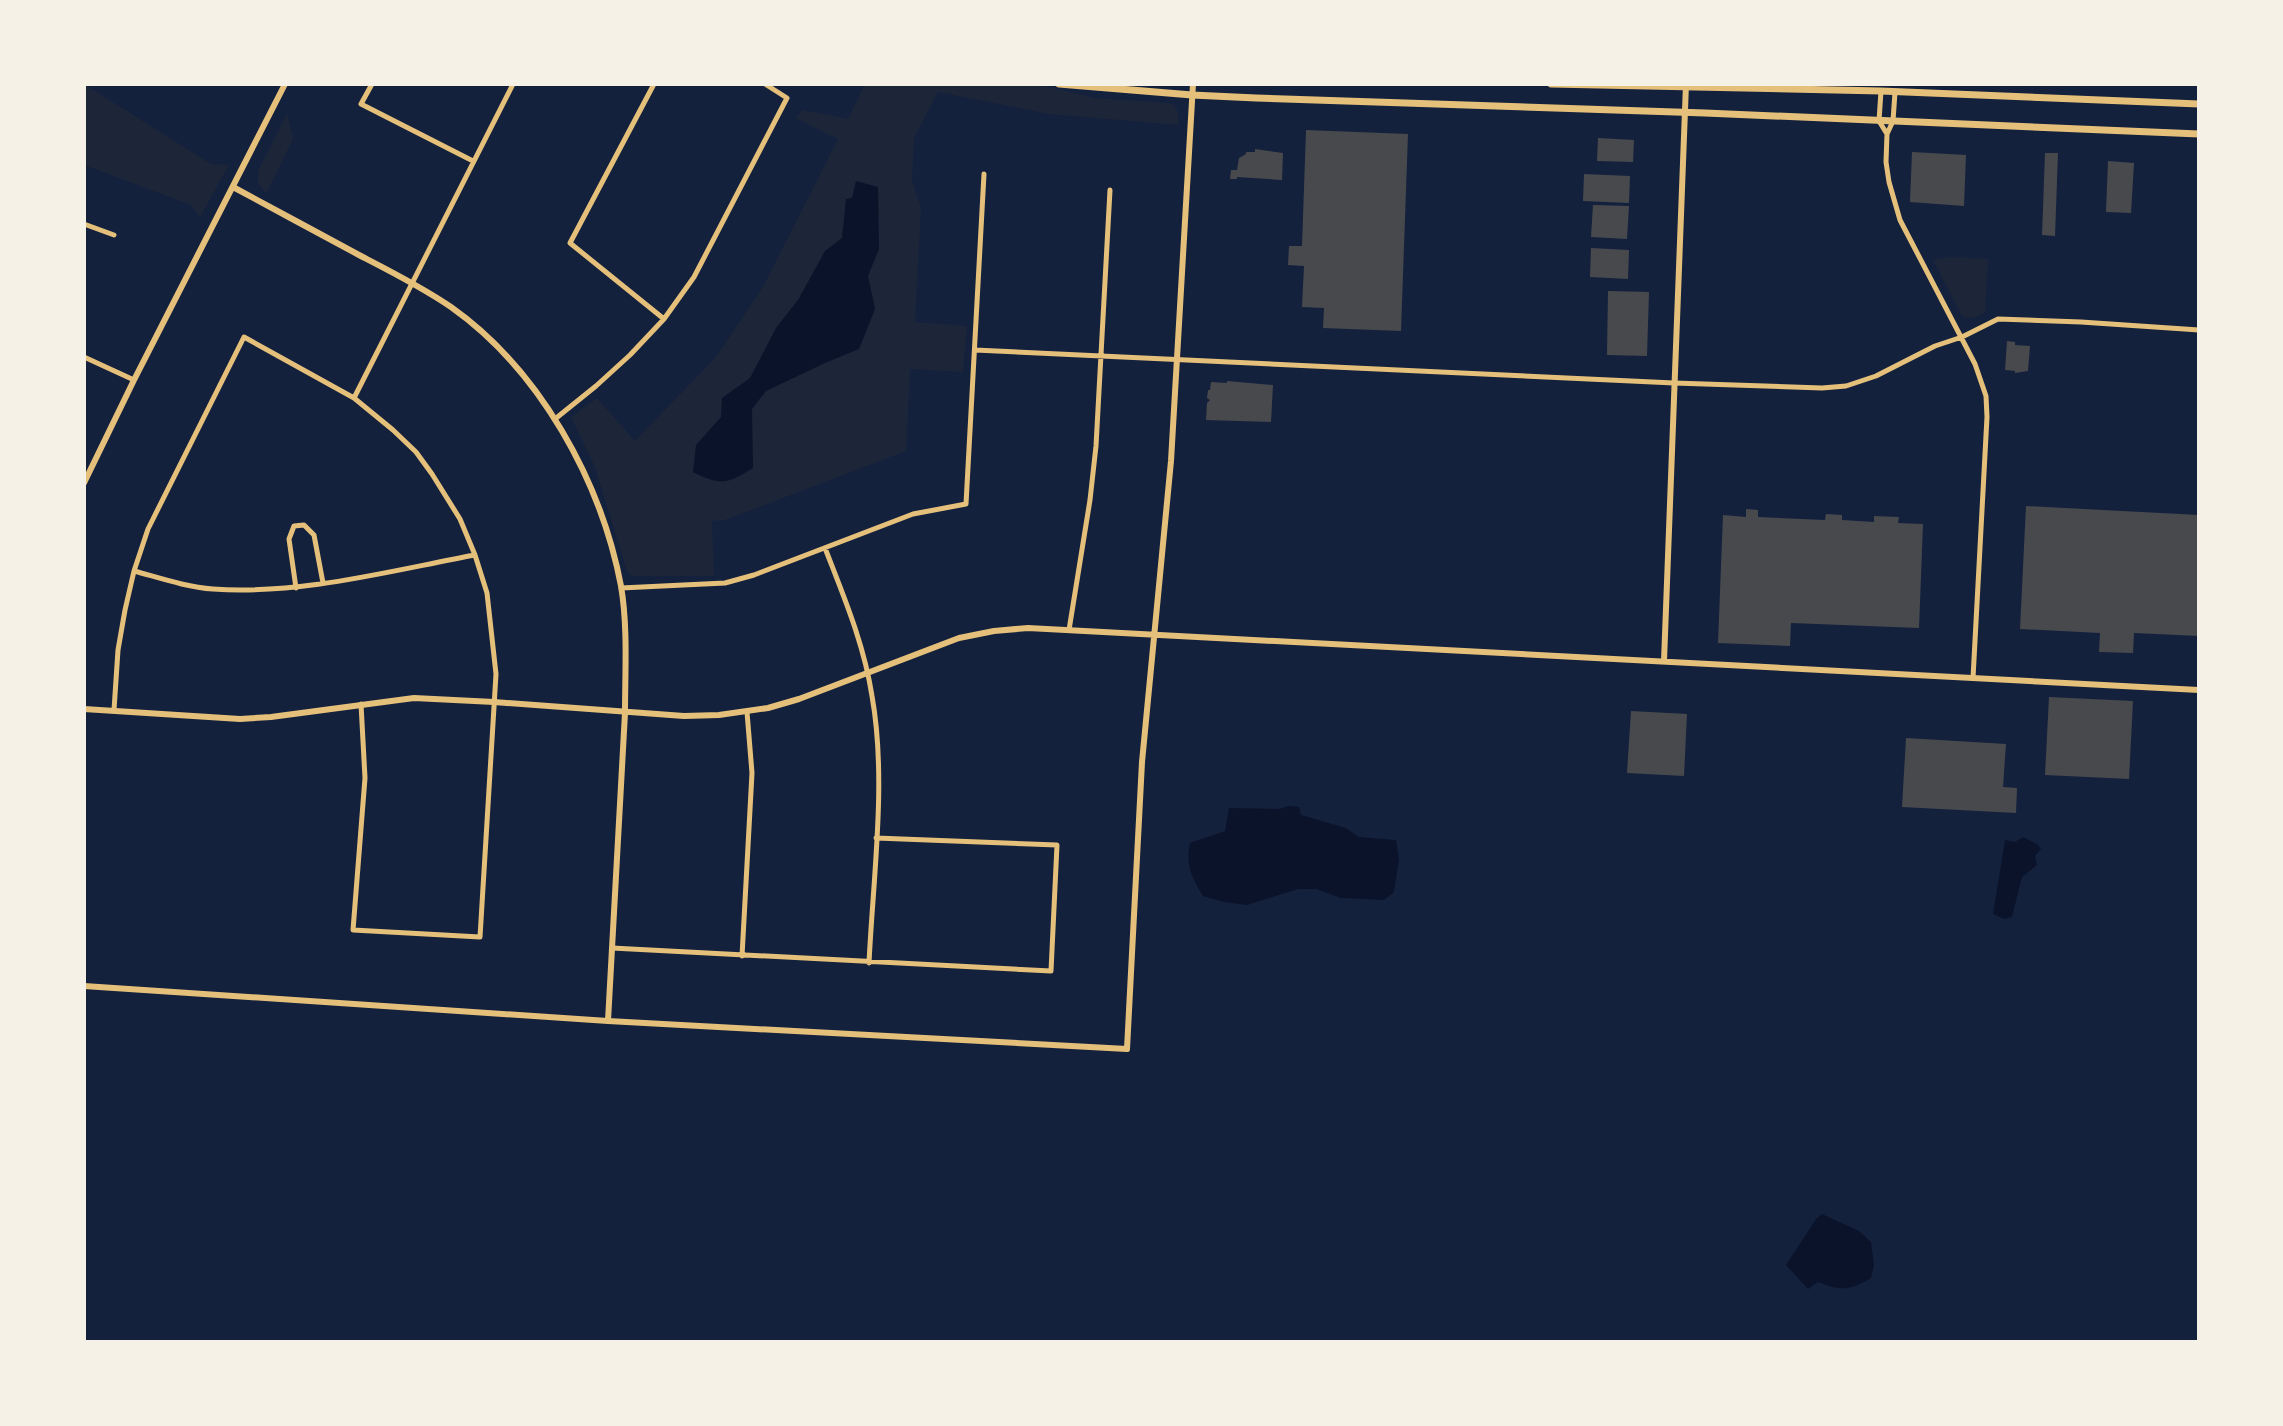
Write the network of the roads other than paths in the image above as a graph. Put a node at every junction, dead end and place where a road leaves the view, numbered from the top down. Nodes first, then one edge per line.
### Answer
1 (285, 84) edge
2 (372, 84) edge
3 (513, 84) edge
4 (654, 84) edge
5 (765, 84) edge
6 (1059, 84) edge
7 (1192, 84) edge
8 (1551, 84) edge
9 (1686, 86) edge
10 (1881, 91) junction
11 (1895, 92) junction
12 (1192, 95) junction
13 (2199, 104) edge
14 (1685, 112) junction
15 (1880, 121) junction
16 (1893, 121) junction
17 (1887, 134) junction
18 (2199, 134) edge
19 (473, 161) junction
20 (984, 174) dead end
21 (233, 187) junction
22 (1110, 190) dead end
23 (84, 224) edge
24 (114, 235) dead end
25 (412, 283) junction
26 (664, 319) junction
27 (2199, 330) edge
28 (1962, 337) junction
29 (975, 350) junction
30 (1101, 356) junction
31 (84, 357) edge
32 (1176, 361) junction
33 (134, 380) junction
34 (1674, 383) junction
35 (354, 398) junction
36 (555, 419) junction
37 (84, 483) edge
38 (825, 548) junction
39 (475, 555) junction
40 (134, 571) junction
41 (323, 583) junction
42 (296, 588) junction
43 (621, 588) junction
44 (1069, 630) junction
45 (1154, 634) junction
46 (1664, 661) junction
47 (868, 672) junction
48 (1973, 678) junction
49 (2199, 690) edge
50 (494, 702) junction
51 (361, 704) junction
52 (84, 709) edge
53 (114, 710) junction
54 (747, 712) junction
55 (625, 713) junction
56 (876, 838) junction
57 (612, 948) junction
58 (742, 956) junction
59 (869, 963) junction
60 (84, 986) edge
61 (608, 1021) junction

1 - 21 street
2 - 19 street
3 - 19 street
4 - 26 street
5 - 26 street
6 - 12 main road
7 - 12 street
8 - 9 main road
9 - 10 main road
9 - 14 street
10 - 11 main road
10 - 15 street
11 - 13 main road
11 - 16 street
12 - 14 main road
12 - 32 street
14 - 15 main road
14 - 34 street
15 - 16 main road
15 - 17 street
16 - 17 street
16 - 18 main road
17 - 28 street
19 - 25 street
20 - 29 street
21 - 25 street
21 - 33 street
22 - 30 street
23 - 24 street
25 - 35 street
25 - 36 street
26 - 36 street
27 - 28 street
28 - 34 street
28 - 48 street
29 - 30 street
29 - 38 street
30 - 32 street
30 - 44 street
31 - 33 street
32 - 34 street
32 - 45 street
33 - 37 street
34 - 46 street
35 - 39 street
35 - 40 street
36 - 43 street
38 - 43 street
38 - 47 street
39 - 41 street
39 - 50 street
40 - 42 street
40 - 53 street
41 - 42 street
41 - 42 street
43 - 55 street
44 - 45 street
44 - 47 street
45 - 46 street
45 - 61 street
46 - 48 street
47 - 54 street
47 - 56 street
48 - 49 street
50 - 51 street
50 - 51 street
50 - 55 street
51 - 53 street
52 - 53 street
54 - 55 street
54 - 58 street
55 - 57 street
56 - 59 street
56 - 59 street
57 - 58 street
57 - 61 street
58 - 59 street
60 - 61 street

